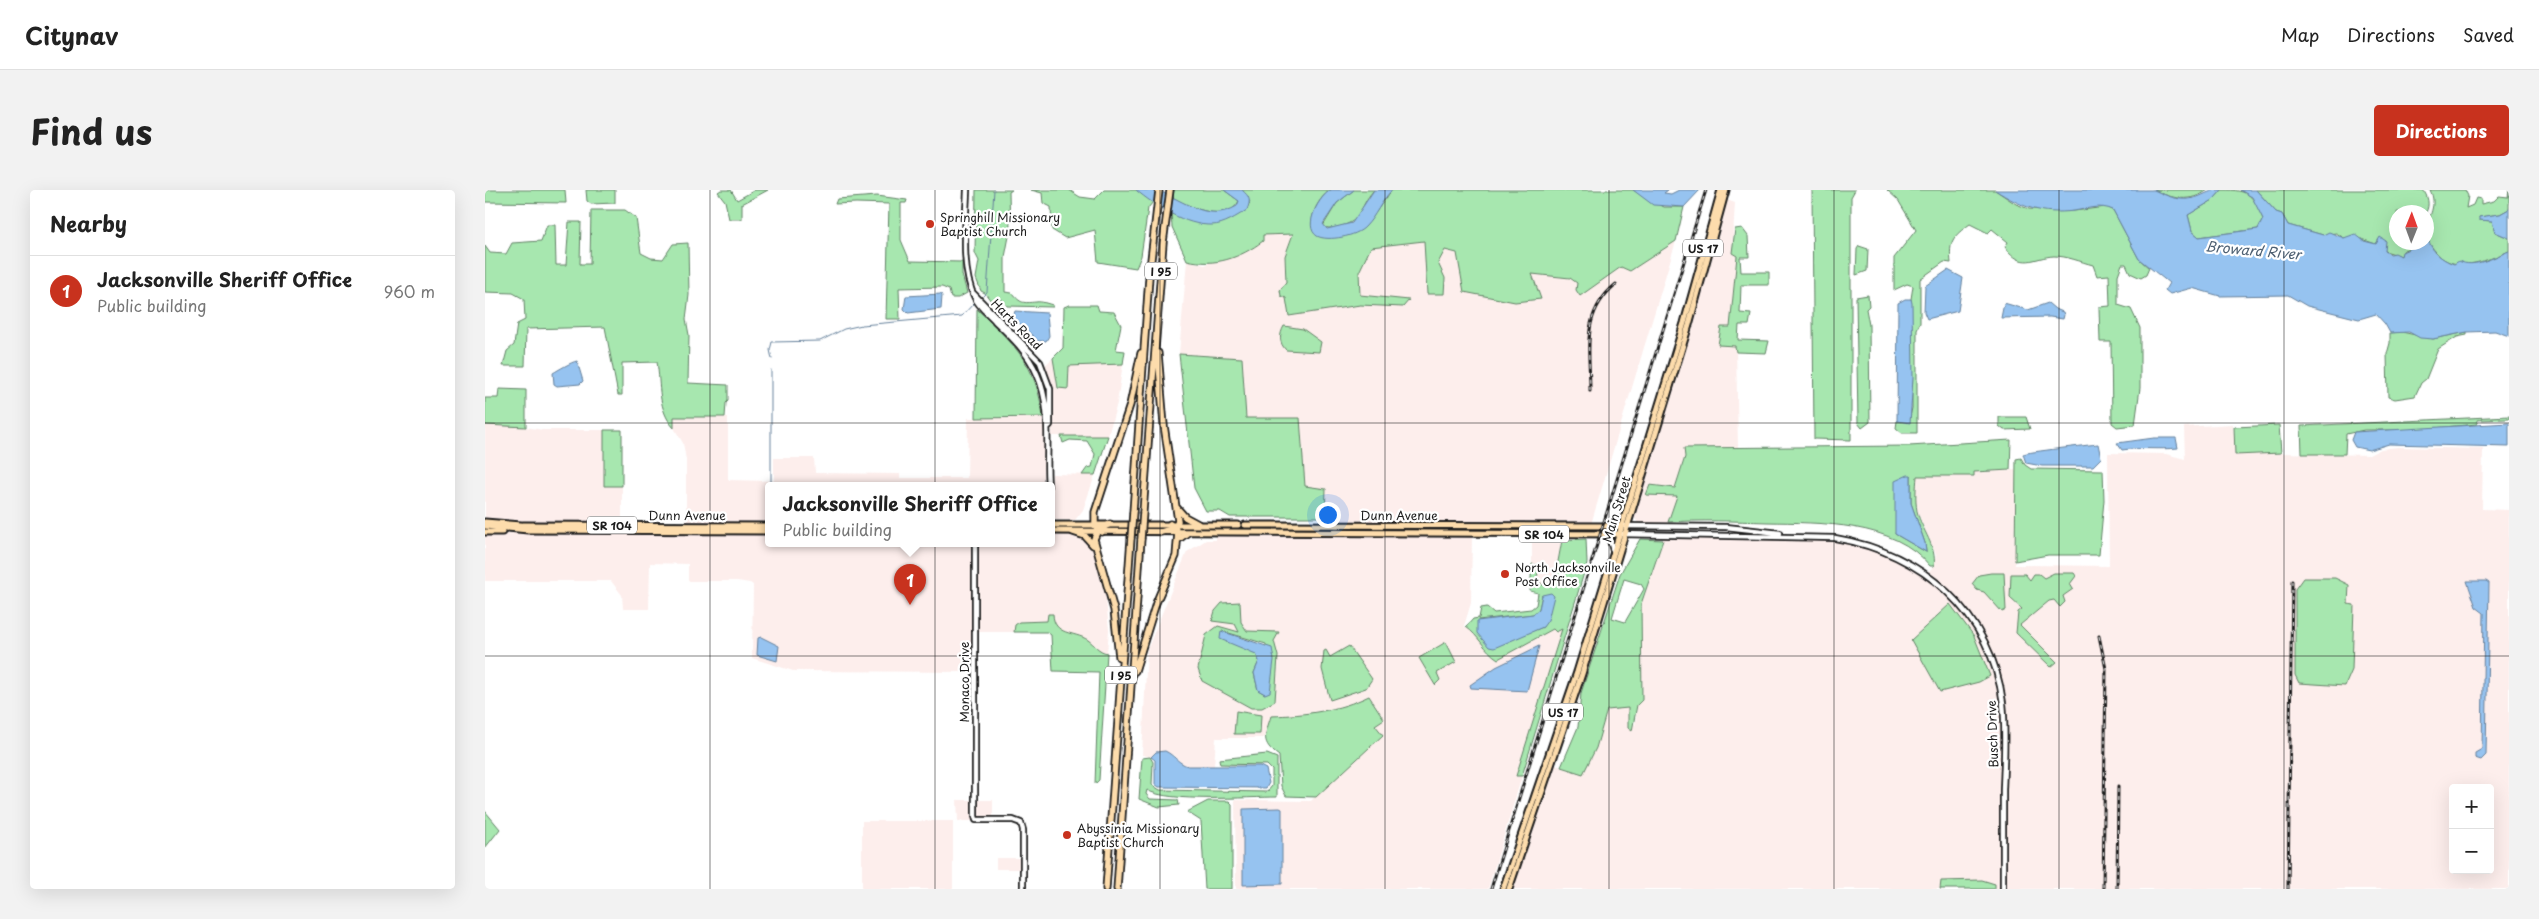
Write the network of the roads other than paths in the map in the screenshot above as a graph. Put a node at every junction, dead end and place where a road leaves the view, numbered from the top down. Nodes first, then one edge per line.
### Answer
1 (967, 190) edge
2 (1159, 190) edge
3 (1170, 190) edge
4 (1721, 190) edge
5 (1726, 190) edge
6 (1157, 326) junction
7 (1004, 327) junction
8 (1145, 329) junction
9 (1048, 427) junction
10 (1048, 482) edge
11 (1176, 506) junction
12 (485, 522) edge
13 (1110, 524) joint
14 (1199, 524) junction
15 (549, 525) junction
16 (600, 525) junction
17 (1238, 525) joint
18 (1245, 525) joint
19 (485, 526) edge
20 (765, 526) edge
21 (1055, 526) edge
22 (1624, 526) junction
23 (647, 529) junction
24 (1098, 529) junction
25 (1176, 529) junction
26 (528, 530) junction
27 (537, 530) junction
28 (590, 530) junction
29 (765, 531) edge
30 (1055, 531) edge
31 (485, 532) edge
32 (1073, 532) junction
33 (1161, 532) joint
34 (1187, 532) joint
35 (1603, 534) junction
36 (1622, 534) junction
37 (1801, 536) junction
38 (975, 547) edge
39 (1095, 549) junction
40 (1613, 554) junction
41 (1120, 682) junction
42 (1132, 685) junction
43 (1023, 889) edge
44 (1106, 889) edge
45 (1117, 889) edge
46 (1503, 889) edge
47 (1509, 889) edge
48 (2003, 889) edge

1 - 7 street, Harts Road
2 - 8 highway, I 95
3 - 6 highway, I 95
4 - 22 main road, Main Street / US 17
5 - 22 main road, Main Street / US 17
6 - 11 highway
6 - 42 highway, I 95, bridge
7 - 9 street, Harts Road
7 - 9 street, Harts Road
8 - 24 highway
8 - 41 highway, I 95, bridge
9 - 10 street, Harts Road
11 - 14 highway
11 - 25 highway
12 - 15 main road, Dunn Avenue / SR 104
13 - 24 highway
13 - 25 main road, Dunn Avenue / SR 104
14 - 17 main road, Dunn Avenue / SR 104
14 - 25 main road, Dunn Avenue / SR 104
15 - 16 main road, Dunn Avenue / SR 104
15 - 27 street
16 - 23 main road, Dunn Avenue / SR 104
16 - 28 street
17 - 18 street, Dunn Avenue / SR 104
18 - 22 main road, Dunn Avenue / SR 104
19 - 26 main road, Dunn Avenue / SR 104
20 - 23 main road, Dunn Avenue / SR 104
21 - 24 main road
22 - 36 main road, Main Street / US 17
22 - 37 street, Busch Drive
23 - 28 main road, Dunn Avenue / SR 104
23 - 29 main road, Dunn Avenue / SR 104
24 - 32 main road
24 - 33 main road
24 - 39 highway
25 - 33 highway
25 - 34 highway
25 - 42 highway
26 - 27 main road, Dunn Avenue / SR 104
26 - 31 main road
27 - 28 main road, Dunn Avenue / SR 104
30 - 32 main road
32 - 39 highway
34 - 35 main road, Dunn Avenue / SR 104
35 - 36 main road, Dunn Avenue / SR 104
35 - 40 street
36 - 37 street, Busch Drive
36 - 40 main road, Main Street / US 17
36 - 47 main road, Main Street / US 17
37 - 48 street, Busch Drive
38 - 43 street, Monaco Drive
39 - 41 highway
40 - 46 main road, Main Street / US 17
41 - 44 highway, I 95
42 - 45 highway, I 95

